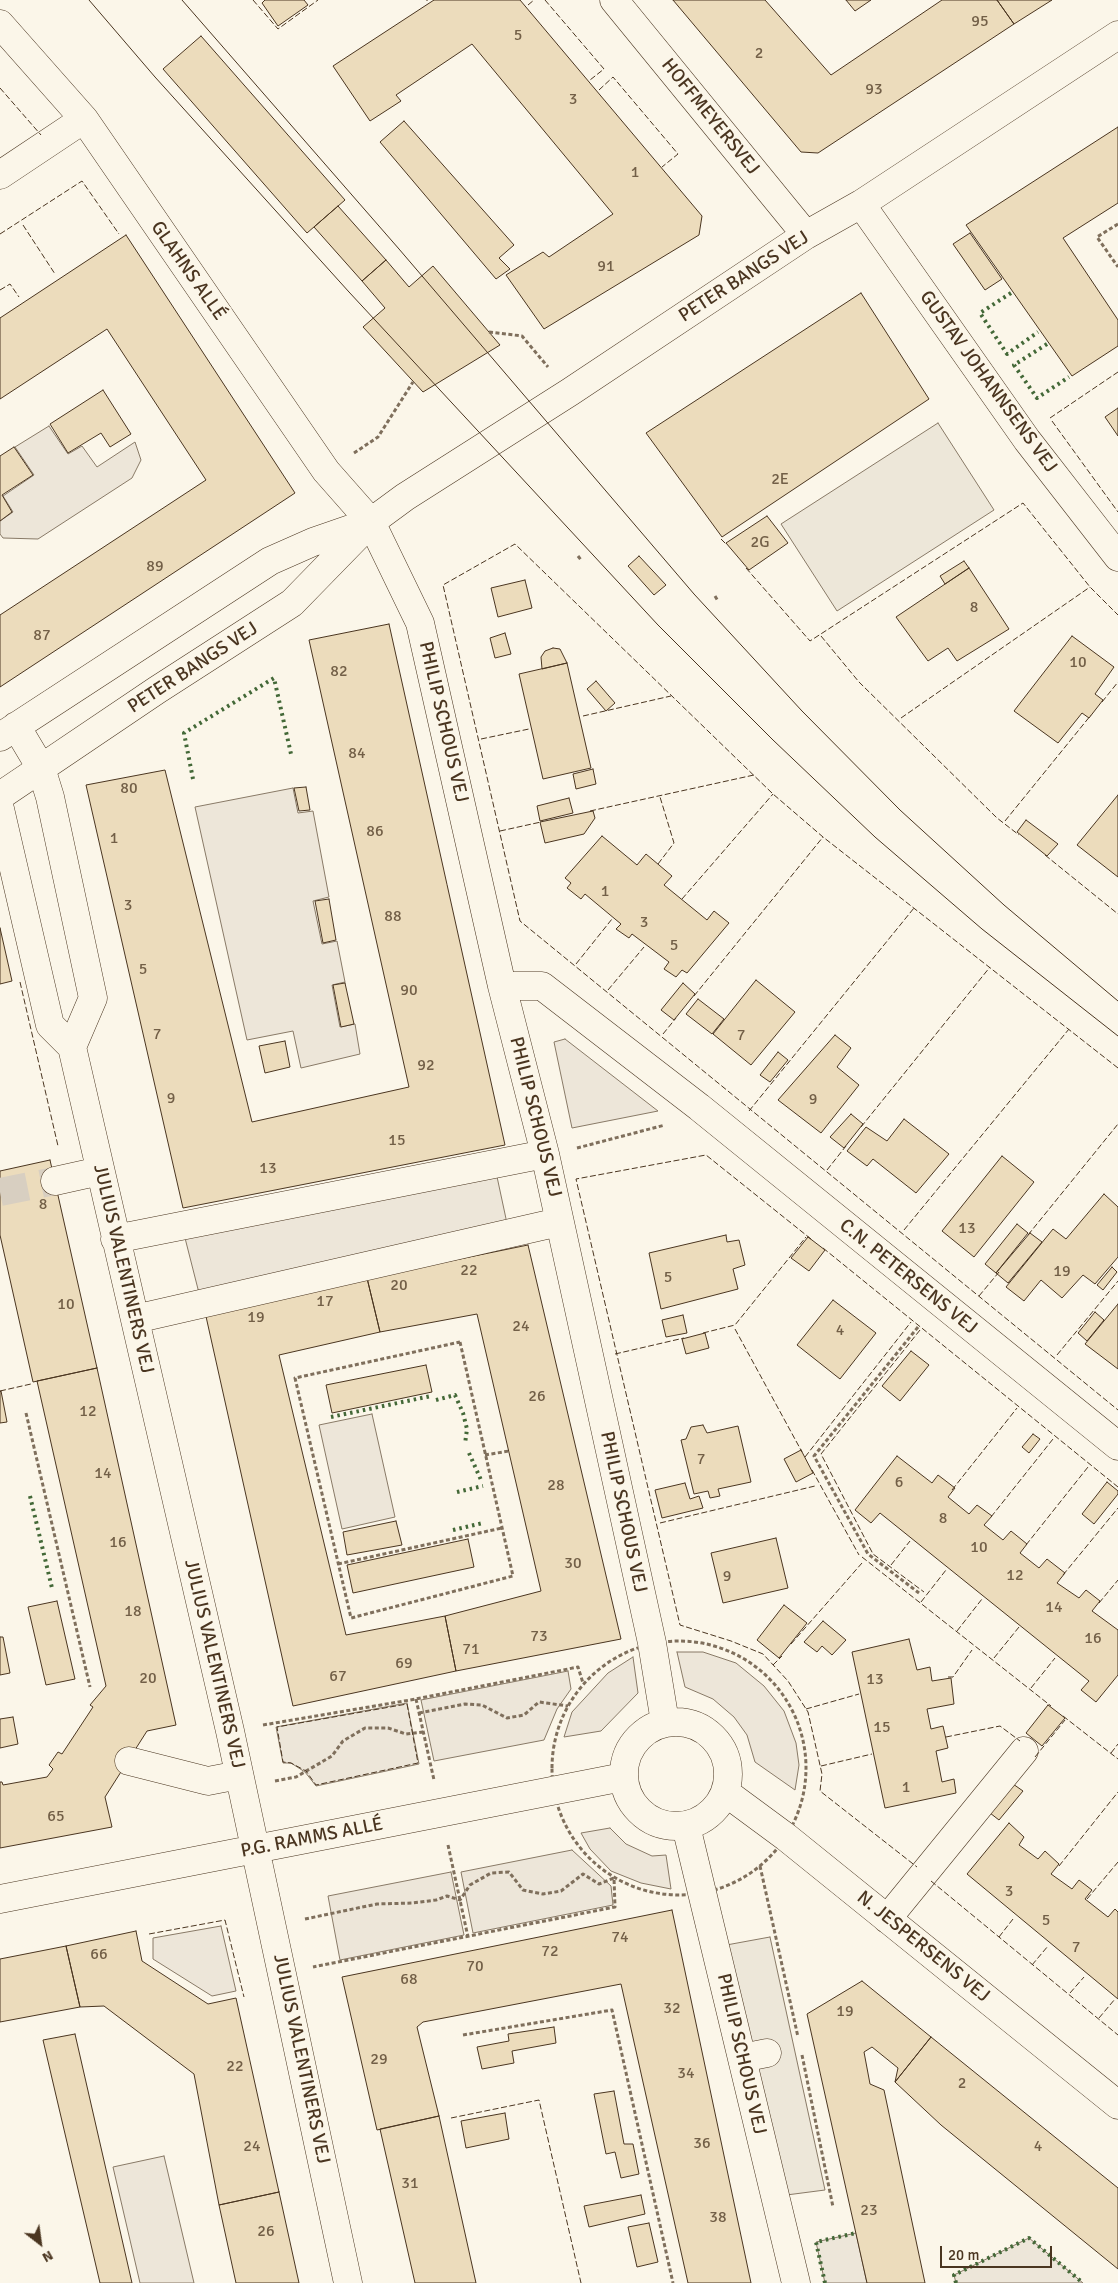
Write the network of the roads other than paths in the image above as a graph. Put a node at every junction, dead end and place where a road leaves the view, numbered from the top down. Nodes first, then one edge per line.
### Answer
1 (614, 0) edge
2 (0, 24) edge
3 (1118, 35) edge
4 (84, 119) junction
5 (0, 175) edge
6 (861, 204) junction
7 (806, 235) junction
8 (371, 522) junction
9 (1118, 557) edge
10 (8, 732) edge
11 (41, 768) junction
12 (0, 796) edge
13 (0, 809) edge
14 (502, 986) junction
15 (72, 1047) junction
16 (545, 1154) junction
17 (100, 1171) junction
18 (55, 1181) tunnel mouth
19 (560, 1222) junction
20 (115, 1239) junction
21 (135, 1319) junction
22 (1118, 1446) edge
23 (665, 1722) junction
24 (1024, 1751) dead end
25 (128, 1761) dead end
26 (623, 1777) junction
27 (241, 1781) junction
28 (725, 1792) junction
29 (686, 1826) junction
30 (255, 1849) junction
31 (0, 1899) edge
32 (887, 1919) junction
33 (1118, 2105) edge
34 (348, 2283) edge
35 (796, 2283) edge

1 - 7 street, HOFFMEYERSVEJ
2 - 4 street, GLAHNS ALLÉ
3 - 6 street, PETER BANGS VEJ
4 - 5 street
4 - 8 street, GLAHNS ALLÉ
6 - 7 street, PETER BANGS VEJ
6 - 9 street, GUSTAV JOHANNSENS VEJ
7 - 8 street, PETER BANGS VEJ
8 - 10 street, PETER BANGS VEJ
8 - 11 street, PETER BANGS VEJ
8 - 14 street, PHILIP SCHOUS VEJ
10 - 11 street
11 - 12 street, PETER BANGS VEJ
11 - 15 street
13 - 15 street
14 - 16 street, PHILIP SCHOUS VEJ
14 - 22 street, C.N. PETERSENS VEJ
15 - 17 street, JULIUS VALENTINERS VEJ
16 - 19 street, PHILIP SCHOUS VEJ
16 - 20 street
17 - 18 street
17 - 20 street, JULIUS VALENTINERS VEJ
19 - 21 street
19 - 23 street, PHILIP SCHOUS VEJ
20 - 21 street, JULIUS VALENTINERS VEJ
21 - 27 street, JULIUS VALENTINERS VEJ
23 - 26 street
23 - 28 street
24 - 32 street
25 - 27 street
26 - 29 street
26 - 30 street, P.G. RAMMS ALLÉ
27 - 30 street, JULIUS VALENTINERS VEJ
28 - 29 street
28 - 32 street, N. JESPERSENS VEJ
29 - 35 street, PHILIP SCHOUS VEJ
30 - 31 street, P.G. RAMMS ALLÉ
30 - 34 street, JULIUS VALENTINERS VEJ
32 - 33 street, N. JESPERSENS VEJ

